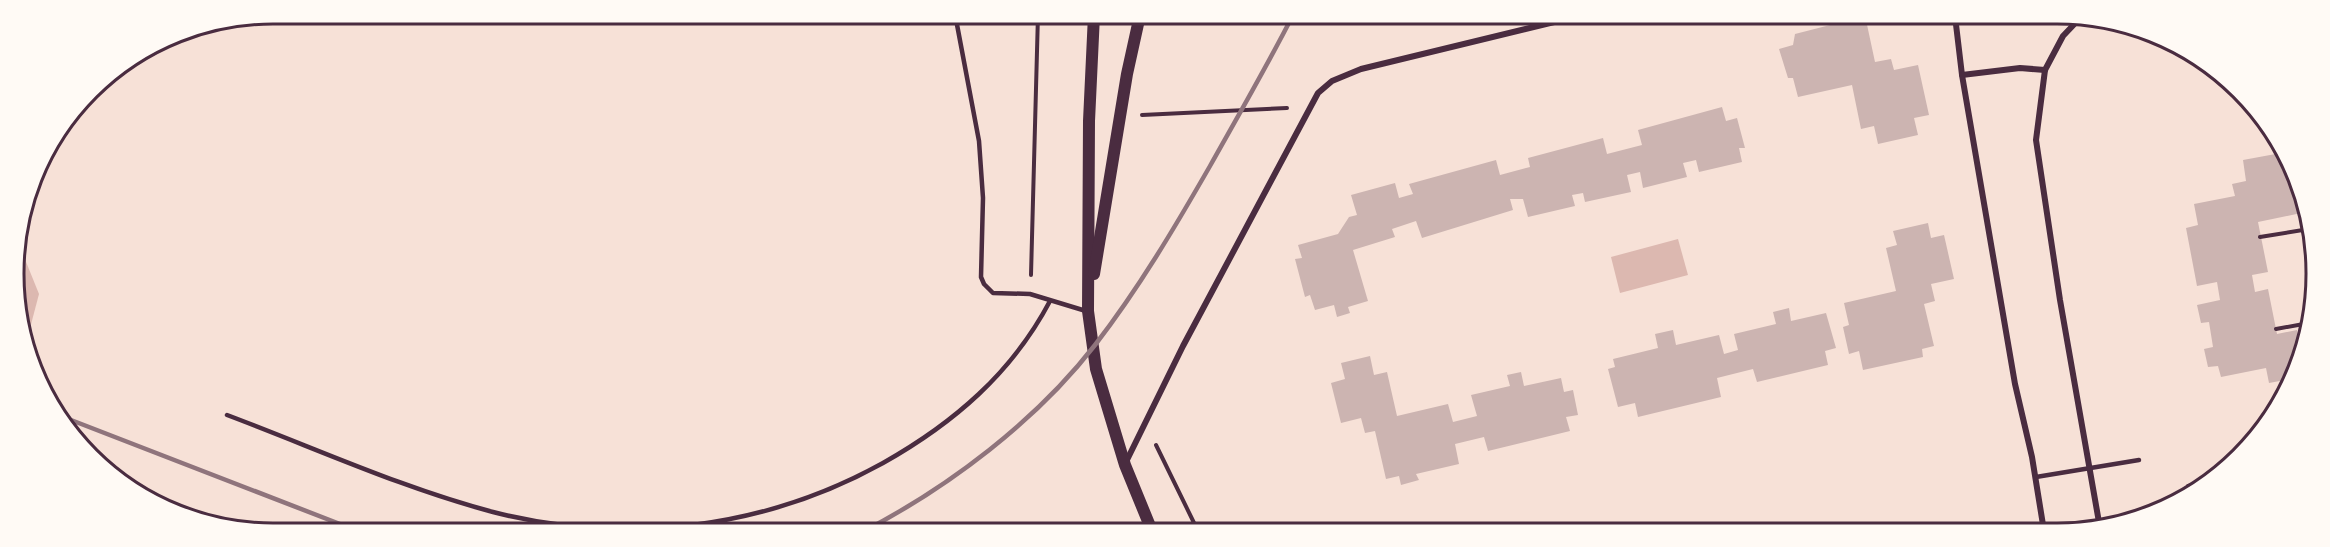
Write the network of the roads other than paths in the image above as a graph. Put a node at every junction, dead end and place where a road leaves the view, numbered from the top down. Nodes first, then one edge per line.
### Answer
1 (958, 24) edge
2 (1094, 24) edge
3 (1138, 24) edge
4 (1546, 24) edge
5 (1956, 24) edge
6 (2073, 25) edge
7 (2045, 70) junction
8 (1962, 75) junction
9 (1050, 301) junction
10 (1088, 311) junction
11 (227, 415) dead end
12 (2139, 460) dead end
13 (1125, 465) junction
14 (2088, 468) junction
15 (2036, 477) junction
16 (2098, 519) edge
17 (554, 523) edge
18 (713, 523) edge
19 (1149, 523) edge
20 (2043, 523) edge

1 - 9 lane
2 - 10 main road
3 - 10 main road
4 - 13 street
5 - 8 street
6 - 7 street
7 - 8 street
7 - 14 street
8 - 15 street
9 - 10 lane
9 - 18 lane
10 - 13 main road
11 - 17 lane
12 - 14 lane
13 - 19 main road
14 - 15 lane
14 - 16 street
15 - 20 street

